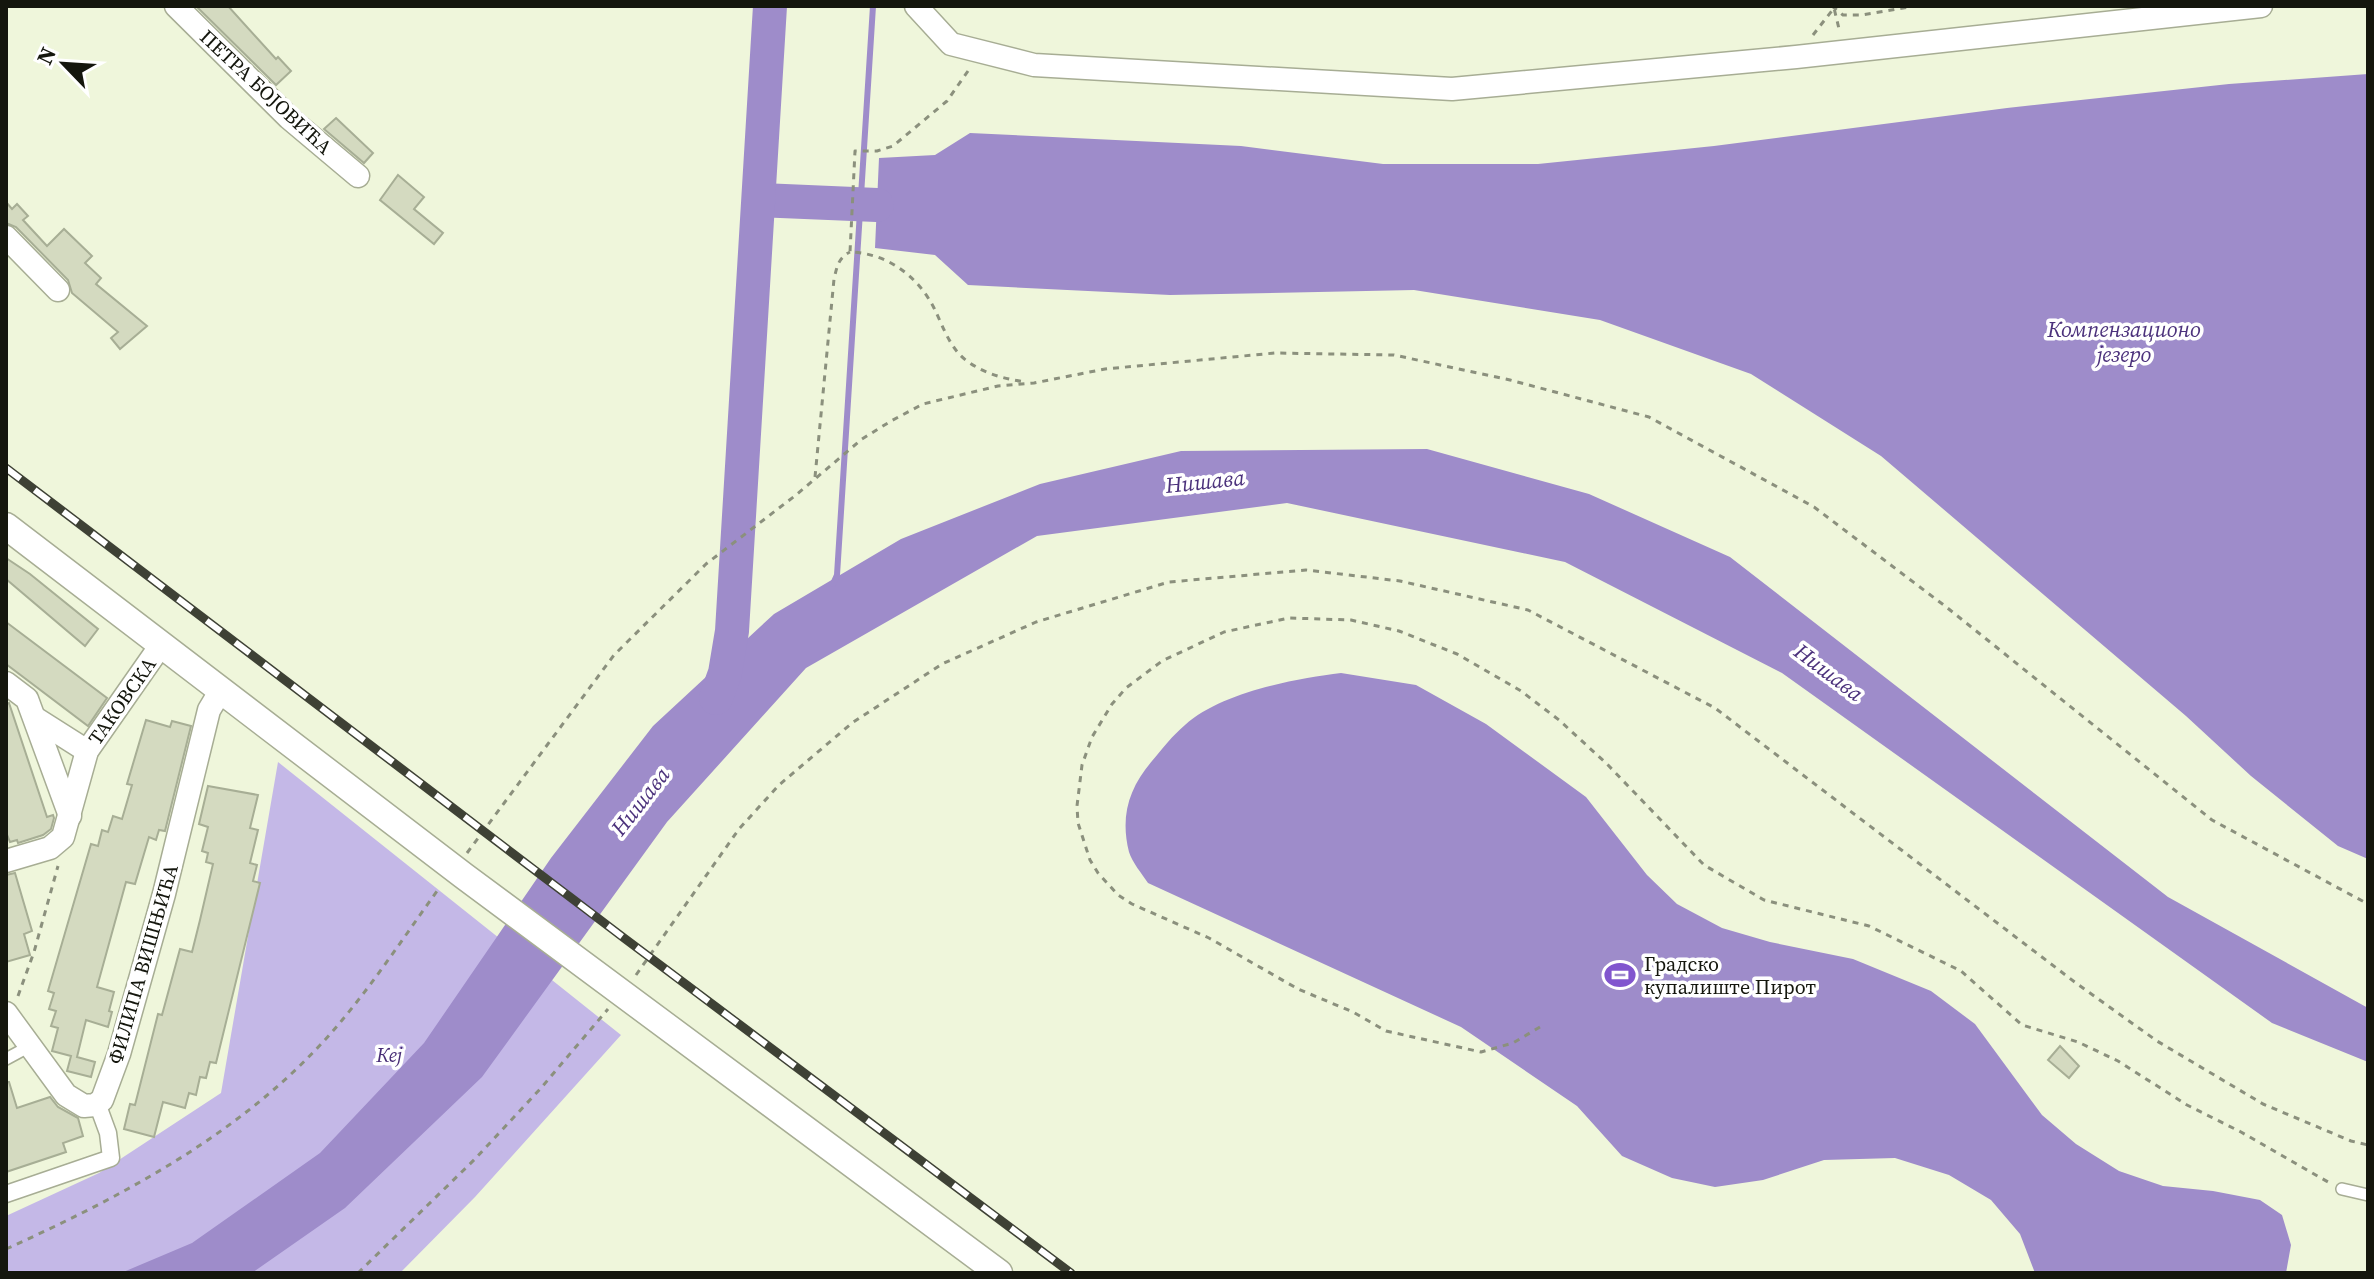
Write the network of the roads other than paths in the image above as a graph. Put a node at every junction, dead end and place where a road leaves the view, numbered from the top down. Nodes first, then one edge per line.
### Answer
1 (176, 6) edge
2 (916, 6) edge
3 (2261, 6) edge
4 (358, 176) dead end
5 (6, 237) edge
6 (58, 290) dead end
7 (6, 526) edge
8 (161, 645) junction
9 (6, 683) edge
10 (221, 690) junction
11 (35, 718) junction
12 (87, 751) junction
13 (67, 827) junction
14 (6, 861) edge
15 (8, 1016) edge
16 (30, 1046) junction
17 (6, 1059) edge
18 (97, 1103) junction
19 (2342, 1189) road end
20 (6, 1194) edge
21 (2368, 1195) edge
22 (999, 1273) edge

1 - 4 street, ПЕТРА БОЈОВИЋА
2 - 3 street
5 - 6 street
7 - 8 street
8 - 10 street
8 - 12 street, ТАКОВСКА
9 - 11 street
10 - 18 street, ФИЛИПА ВИШЊИЋА
10 - 22 street
11 - 12 street
11 - 13 street
12 - 13 street, ТАКОВСКА
13 - 14 street
15 - 16 street
16 - 17 lane
16 - 18 street
18 - 20 street
19 - 21 lane

